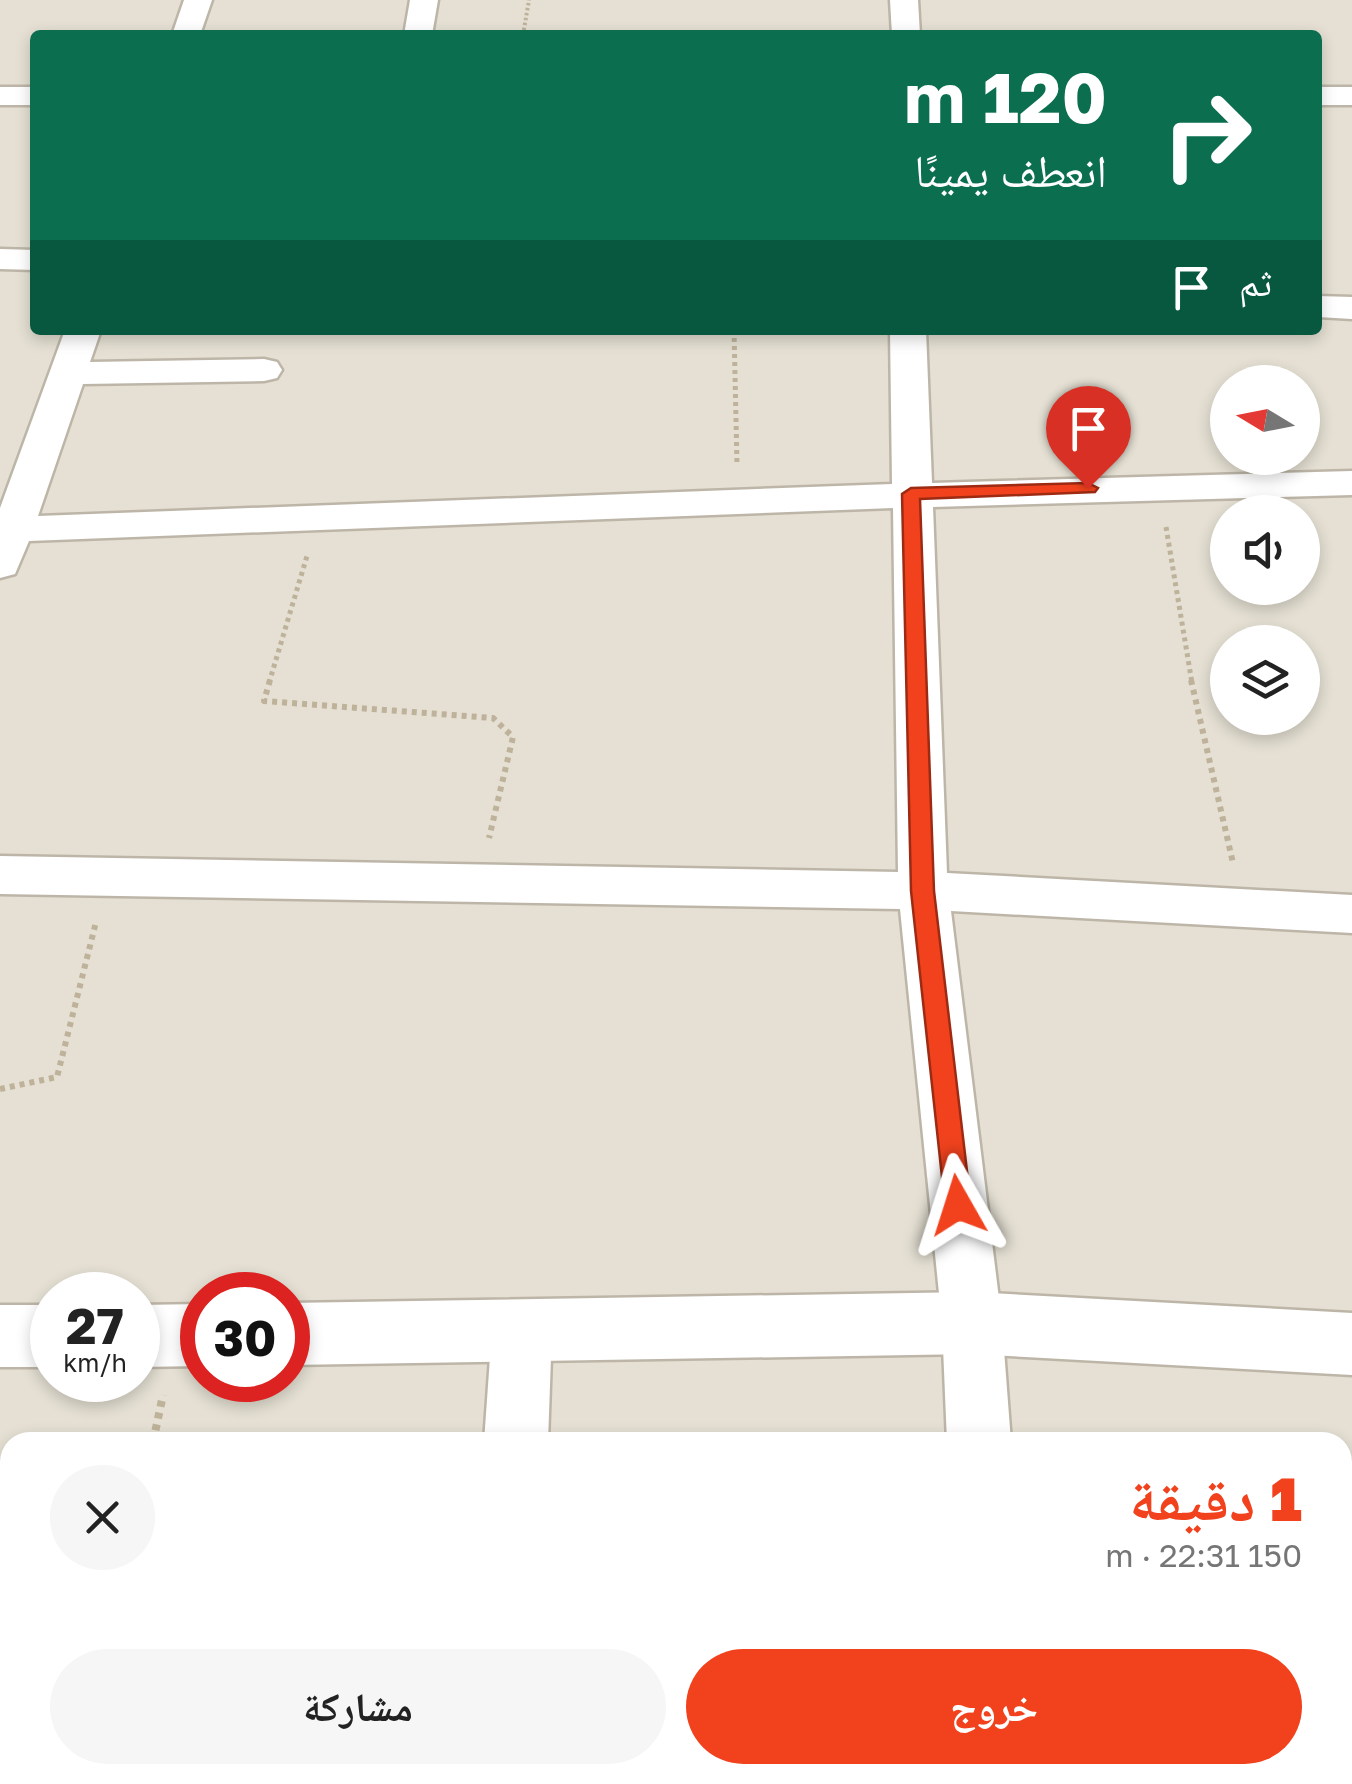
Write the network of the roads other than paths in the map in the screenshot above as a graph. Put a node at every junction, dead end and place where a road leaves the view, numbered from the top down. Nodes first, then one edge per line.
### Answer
1 (198, 0) edge
2 (424, 0) edge
3 (904, 0) edge
4 (188, 30) edge
5 (419, 30) edge
6 (906, 30) edge
7 (0, 96) edge
8 (30, 96) edge
9 (1322, 96) edge
10 (1352, 96) edge
11 (0, 259) edge
12 (30, 260) edge
13 (1322, 306) edge
14 (1352, 308) edge
15 (81, 335) edge
16 (908, 335) edge
17 (264, 370) dead end
18 (68, 373) junction
19 (1352, 483) edge
20 (911, 494) junction
21 (4, 542) edge
22 (0, 875) edge
23 (922, 891) junction
24 (1352, 914) edge
25 (972, 1323) junction
26 (522, 1330) junction
27 (310, 1334) edge
28 (0, 1336) edge
29 (30, 1336) edge
30 (1352, 1344) edge
31 (517, 1432) edge
32 (978, 1432) edge

1 - 4 street
2 - 5 street
3 - 6 street
7 - 8 street
9 - 10 street
11 - 12 street
13 - 14 street
15 - 18 street
16 - 20 street
17 - 18 street
18 - 21 street
19 - 20 street
20 - 21 street
20 - 23 street
22 - 23 street
23 - 24 street
23 - 25 street
25 - 26 street
25 - 30 street
25 - 32 street
26 - 27 street
26 - 31 street
28 - 29 street

